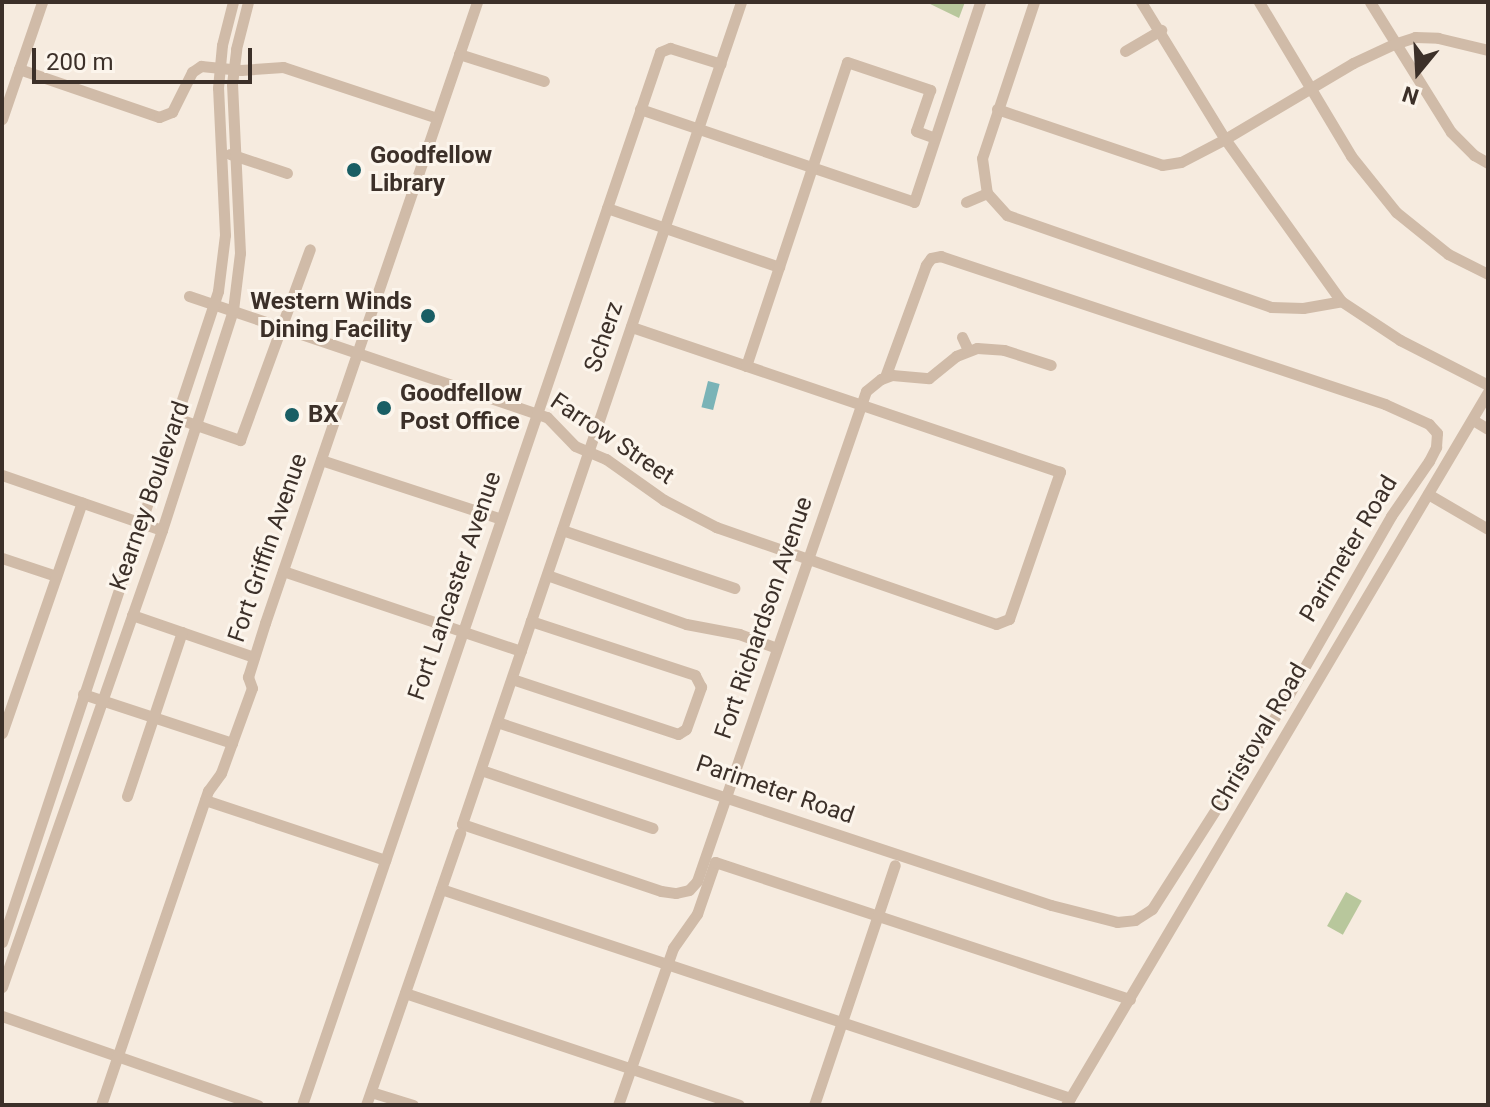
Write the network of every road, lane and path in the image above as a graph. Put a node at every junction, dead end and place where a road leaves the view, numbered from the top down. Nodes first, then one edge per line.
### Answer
1 (42, 2) edge
2 (233, 2) edge
3 (248, 2) edge
4 (477, 2) edge
5 (741, 2) edge
6 (980, 2) edge
7 (1034, 2) edge
8 (1141, 2) edge
9 (1259, 2) edge
10 (1370, 2) edge
11 (1161, 30) junction
12 (1394, 44) junction
13 (1488, 50) edge
14 (1125, 51) dead end
15 (459, 54) junction
16 (721, 64) junction
17 (219, 67) junction
18 (19, 69) junction
19 (233, 69) junction
20 (544, 81) dead end
21 (1310, 89) junction
22 (640, 109) junction
23 (997, 109) junction
24 (437, 118) junction
25 (2, 119) edge
26 (699, 130) junction
27 (935, 138) junction
28 (1225, 139) junction
29 (221, 151) junction
30 (234, 155) junction
31 (1488, 163) edge
32 (813, 167) junction
33 (287, 173) dead end
34 (987, 193) junction
35 (966, 202) dead end
36 (607, 208) junction
37 (665, 227) junction
38 (310, 249) dead end
39 (779, 267) junction
40 (1488, 274) edge
41 (189, 296) dead end
42 (1341, 301) junction
43 (214, 304) junction
44 (233, 310) junction
45 (284, 327) junction
46 (631, 327) junction
47 (962, 337) dead end
48 (968, 350) junction
49 (356, 352) junction
50 (1051, 365) dead end
51 (746, 366) junction
52 (885, 377) junction
53 (1488, 385) edge
54 (1488, 392) edge
55 (860, 404) junction
56 (536, 413) junction
57 (176, 418) junction
58 (1473, 420) junction
59 (197, 425) junction
60 (1488, 429) edge
61 (588, 452) junction
62 (321, 460) junction
63 (2, 475) edge
64 (1428, 494) junction
65 (82, 502) junction
66 (501, 519) junction
67 (140, 523) junction
68 (1488, 529) edge
69 (162, 530) junction
70 (562, 530) junction
71 (2, 558) edge
72 (808, 559) junction
73 (283, 571) junction
74 (547, 575) junction
75 (56, 576) junction
76 (734, 588) dead end
77 (132, 615) junction
78 (531, 621) junction
79 (182, 632) junction
80 (463, 632) junction
81 (777, 648) junction
82 (521, 651) junction
83 (254, 657) junction
84 (512, 679) junction
85 (83, 694) junction
86 (103, 700) junction
87 (154, 717) junction
88 (497, 722) junction
89 (2, 733) edge
90 (232, 743) junction
91 (481, 770) junction
92 (127, 796) dead end
93 (727, 798) junction
94 (205, 800) junction
95 (461, 828) junction
96 (652, 828) dead end
97 (385, 860) junction
98 (895, 865) dead end
99 (441, 889) junction
100 (877, 915) junction
101 (3, 934) edge
102 (19, 936) junction
103 (668, 962) junction
104 (2, 987) edge
105 (405, 993) junction
106 (1130, 999) junction
107 (2, 1016) edge
108 (843, 1024) junction
109 (118, 1055) junction
110 (631, 1070) junction
111 (371, 1092) junction
112 (1068, 1102) edge
113 (101, 1105) edge
114 (258, 1105) edge
115 (302, 1105) edge
116 (366, 1105) edge
117 (413, 1105) edge
118 (618, 1105) edge
119 (739, 1105) edge
120 (814, 1105) edge

1 - 18 street
2 - 17 street, Kearney Boulevard
3 - 19 street, Kearney Boulevard
4 - 15 street, Fort Griffin Avenue
5 - 16 street, Scherz
6 - 27 street
7 - 23 street
8 - 11 street
9 - 21 street
10 - 12 street
11 - 14 street
11 - 28 street
12 - 13 street
12 - 21 street
12 - 31 street
15 - 20 street
15 - 24 street, Fort Griffin Avenue
16 - 22 street, Fort Lancaster Avenue
16 - 26 street, Scherz
17 - 18 street
17 - 19 street
17 - 29 street, Kearney Boulevard
18 - 25 street
19 - 24 street
19 - 30 street, Kearney Boulevard
21 - 28 street
21 - 40 street
22 - 26 street
22 - 36 street, Fort Lancaster Avenue
23 - 28 street
23 - 34 street
24 - 49 street, Fort Griffin Avenue
26 - 32 street
26 - 37 street, Scherz
27 - 32 street
27 - 32 street
28 - 42 street
29 - 30 street
29 - 43 street, Kearney Boulevard
30 - 33 street
30 - 44 street, Kearney Boulevard
32 - 39 street
34 - 35 street
34 - 42 street
36 - 37 street
36 - 56 street, Fort Lancaster Avenue
37 - 39 street
37 - 46 street, Scherz
38 - 45 street
39 - 51 street
41 - 43 street, Farrow Street
42 - 53 street
43 - 44 street, Farrow Street
43 - 57 street, Kearney Boulevard
44 - 45 street, Farrow Street
44 - 59 street, Kearney Boulevard
45 - 49 street, Farrow Street
45 - 59 street
46 - 51 street
46 - 61 street, Scherz
47 - 48 street
48 - 50 street
48 - 52 street
49 - 56 street, Farrow Street
49 - 62 street, Fort Griffin Avenue
51 - 55 street
52 - 55 street
52 - 93 street, Parimeter Road
54 - 58 street, Christoval Road
55 - 72 street, Fort Richardson Avenue
55 - 72 street, Farrow Street
56 - 61 street, Farrow Street
56 - 66 street, Fort Lancaster Avenue
57 - 59 street
57 - 67 street, Kearney Boulevard
58 - 60 street
58 - 64 street, Christoval Road
59 - 69 street, Kearney Boulevard
61 - 70 street, Scherz
61 - 72 street, Farrow Street
62 - 66 street
62 - 73 street, Fort Griffin Avenue
63 - 65 street
64 - 68 street
64 - 106 street, Christoval Road
65 - 67 street
65 - 75 street
66 - 80 street, Fort Lancaster Avenue
67 - 69 street
67 - 85 street, Kearney Boulevard
69 - 77 street, Kearney Boulevard
70 - 74 street, Scherz
70 - 76 street
71 - 75 street
72 - 81 street, Fort Richardson Avenue
73 - 80 street
73 - 83 street, Fort Griffin Avenue
74 - 78 street, Scherz
74 - 81 street
75 - 89 street
77 - 79 street
77 - 86 street, Kearney Boulevard
78 - 82 street, Scherz
78 - 84 street
79 - 83 street
79 - 87 street
80 - 82 street
80 - 97 street, Fort Lancaster Avenue
81 - 93 street, Fort Richardson Avenue
82 - 84 street, Scherz
83 - 90 street, Fort Griffin Avenue
84 - 88 street, Scherz
85 - 86 street
85 - 101 street, Kearney Boulevard
86 - 87 street
86 - 102 street, Kearney Boulevard
87 - 90 street
87 - 92 street
88 - 91 street, Scherz
88 - 93 street, Parimeter Road
90 - 94 street, Fort Griffin Avenue
91 - 95 street, Scherz
91 - 96 street
93 - 95 street, Fort Richardson Avenue
94 - 97 street
94 - 109 street, Fort Griffin Avenue
95 - 99 street, Scherz
97 - 115 street, Fort Lancaster Avenue
98 - 100 street
99 - 103 street
99 - 105 street, Scherz
100 - 103 street
100 - 106 street
100 - 108 street
101 - 102 street
102 - 104 street, Kearney Boulevard
103 - 108 street
103 - 110 street
105 - 110 street
105 - 111 street, Scherz
106 - 112 street, Christoval Road
107 - 109 street
108 - 112 street
108 - 120 street
109 - 113 street, Fort Griffin Avenue
109 - 114 street
110 - 118 street
110 - 119 street
111 - 116 street, Scherz
111 - 117 street

